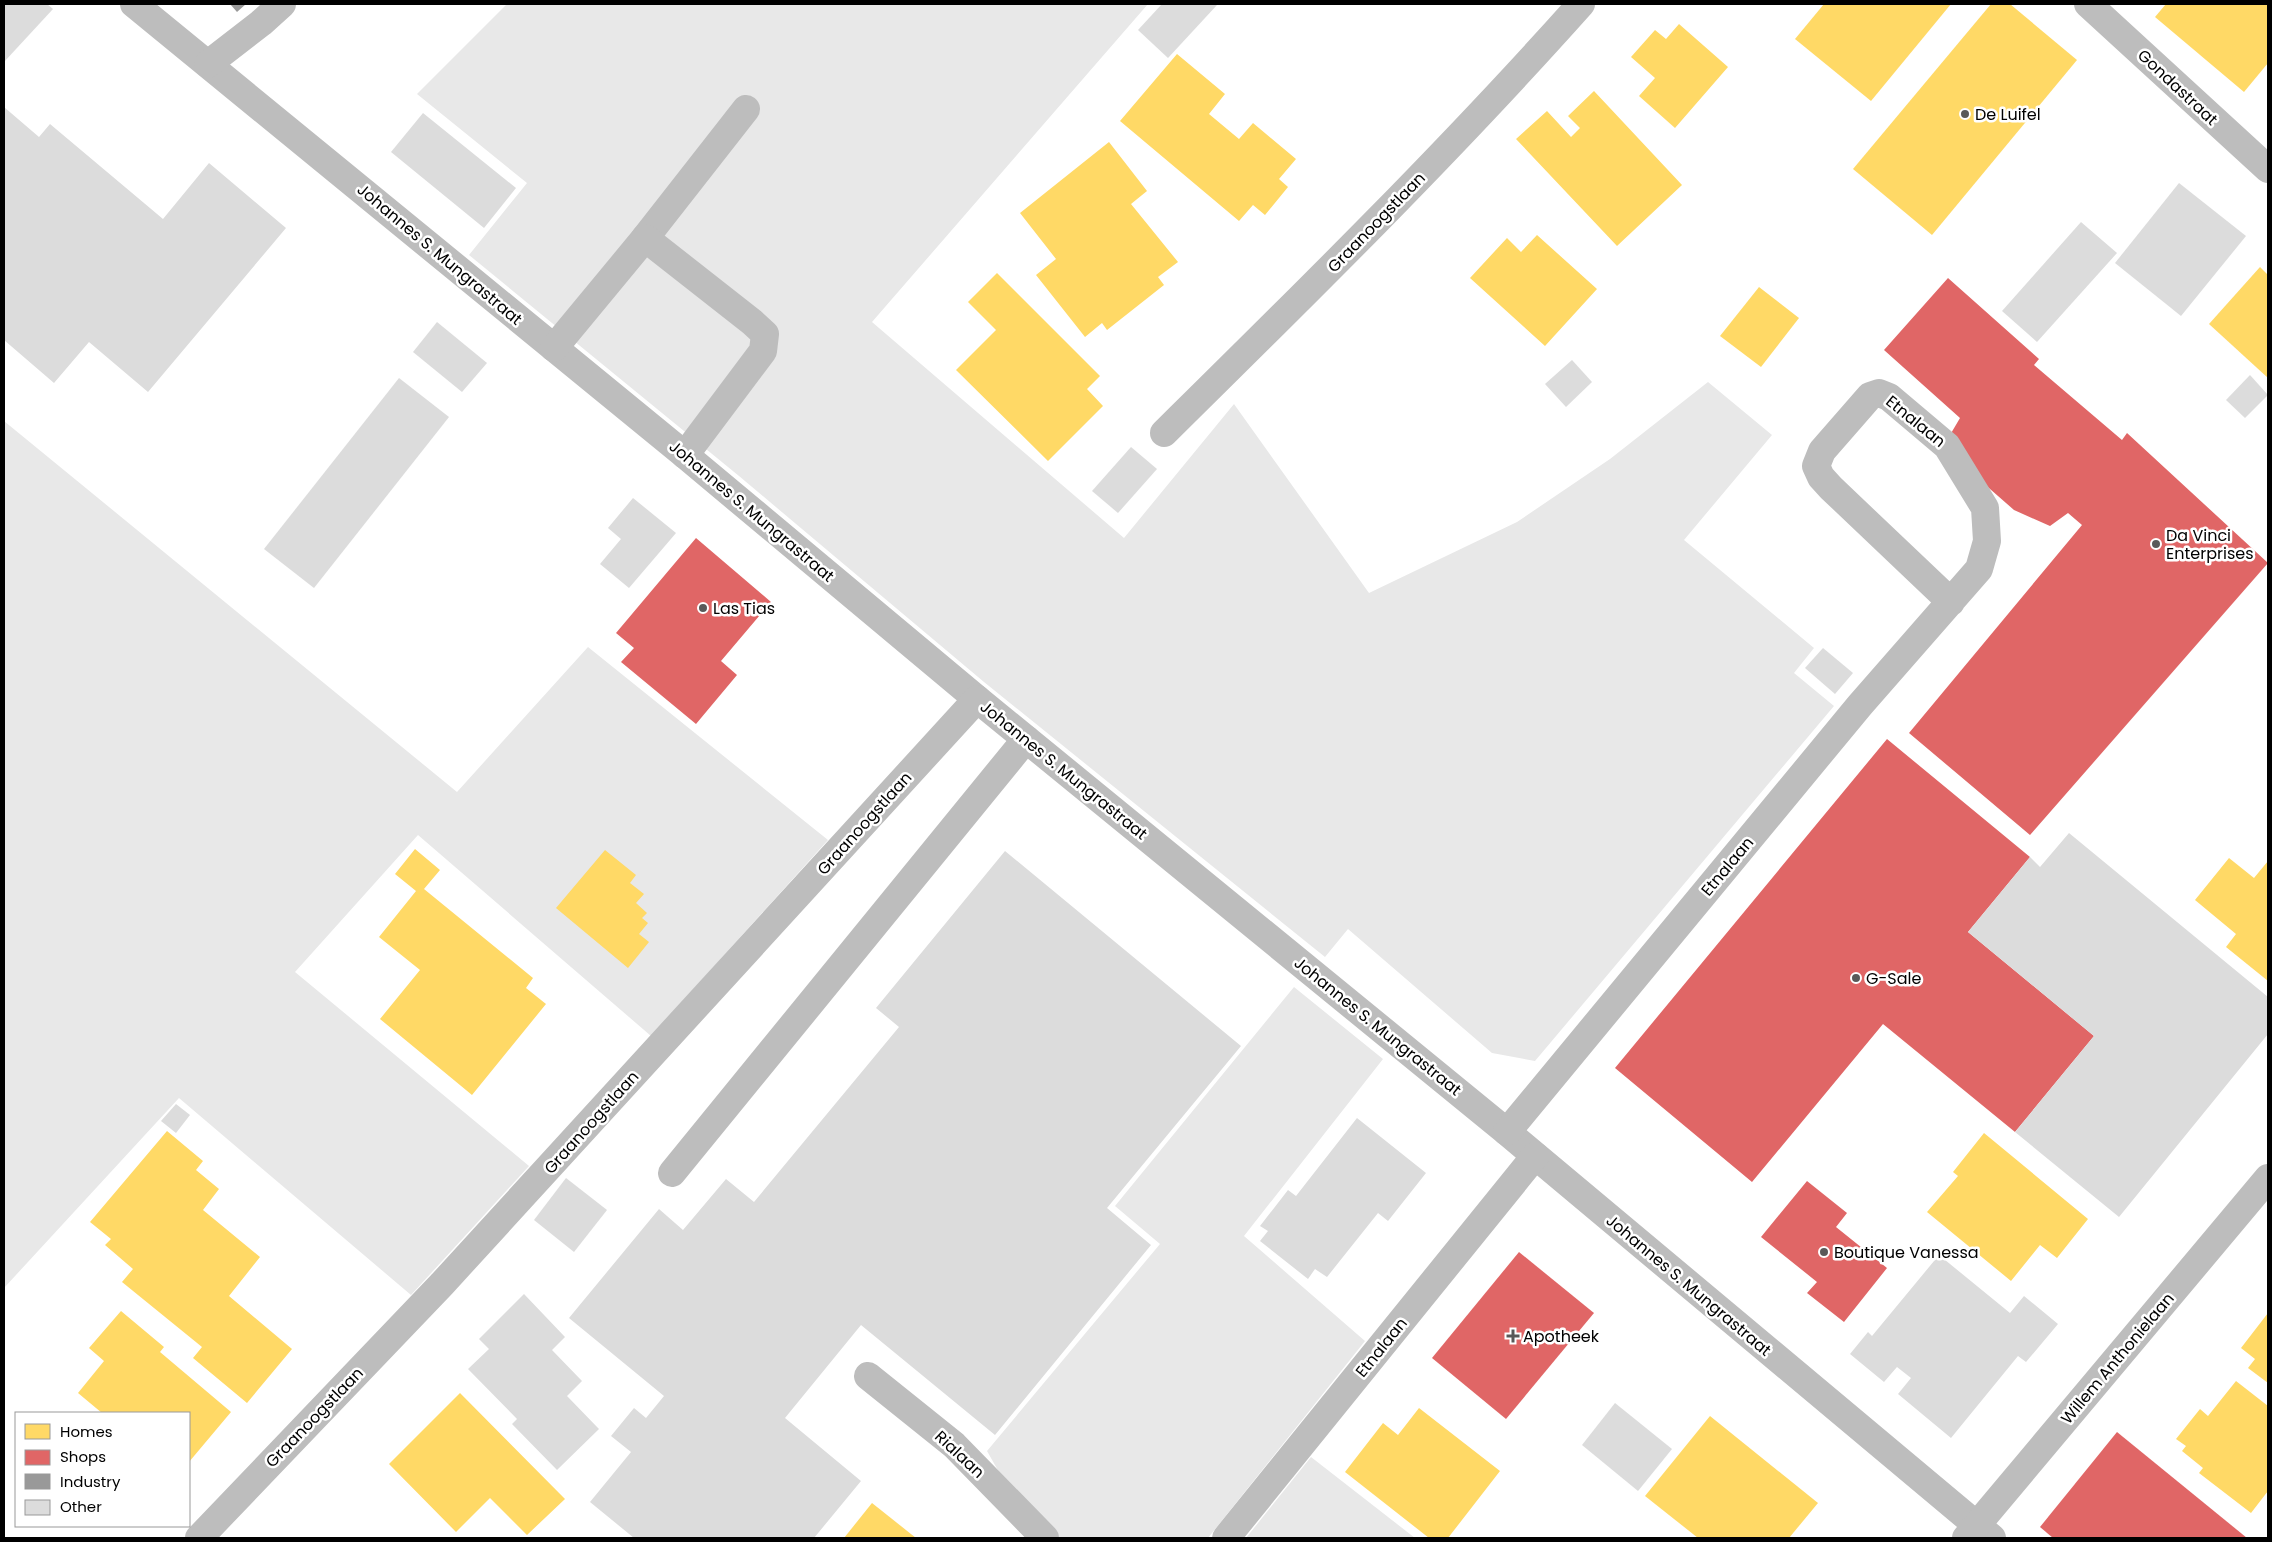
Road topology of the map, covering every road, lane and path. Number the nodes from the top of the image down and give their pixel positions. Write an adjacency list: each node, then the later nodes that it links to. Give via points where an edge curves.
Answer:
1 (134, 4): 5 (street, Johannes S. Mungrastraat)
2 (282, 4): 5 (street)
3 (1581, 4): 10 (street, Graanoogstlaan, via 1389,209)
4 (2088, 4): 7 (street, Gondastraat)
5 (208, 64): 9 (street, Johannes S. Mungrastraat)
6 (746, 110): 8 (street)
7 (2265, 160)
8 (644, 238): 9 (street); 11 (street, via 765,334 764,351)
9 (554, 348): 11 (street, Johannes S. Mungrastraat)
10 (1164, 433)
11 (685, 455): 13 (street, Johannes S. Mungrastraat)
12 (1950, 602): 12 (street, Etnalaan, via 1831,488 1816,466 1822,451 1870,396 1879,392 1947,446 1985,508 1987,541 1979,568); 15 (street, Etnalaan, via 1860,705)
13 (977, 700): 14 (street, Johannes S. Mungrastraat); 21 (street, Graanoogstlaan, via 442,1284)
14 (1026, 739): 15 (street, Johannes S. Mungrastraat); 17 (street)
15 (1507, 1132): 16 (street, Johannes S. Mungrastraat)
16 (1535, 1156): 20 (street, Johannes S. Mungrastraat); 23 (street, Etnalaan)
17 (672, 1173)
18 (2268, 1178): 20 (street, Willem Anthonielaan)
19 (868, 1376): 22 (street, Rialaan, via 954,1445)
20 (1978, 1534)
21 (199, 1538)
22 (1045, 1538)
23 (1226, 1538)

